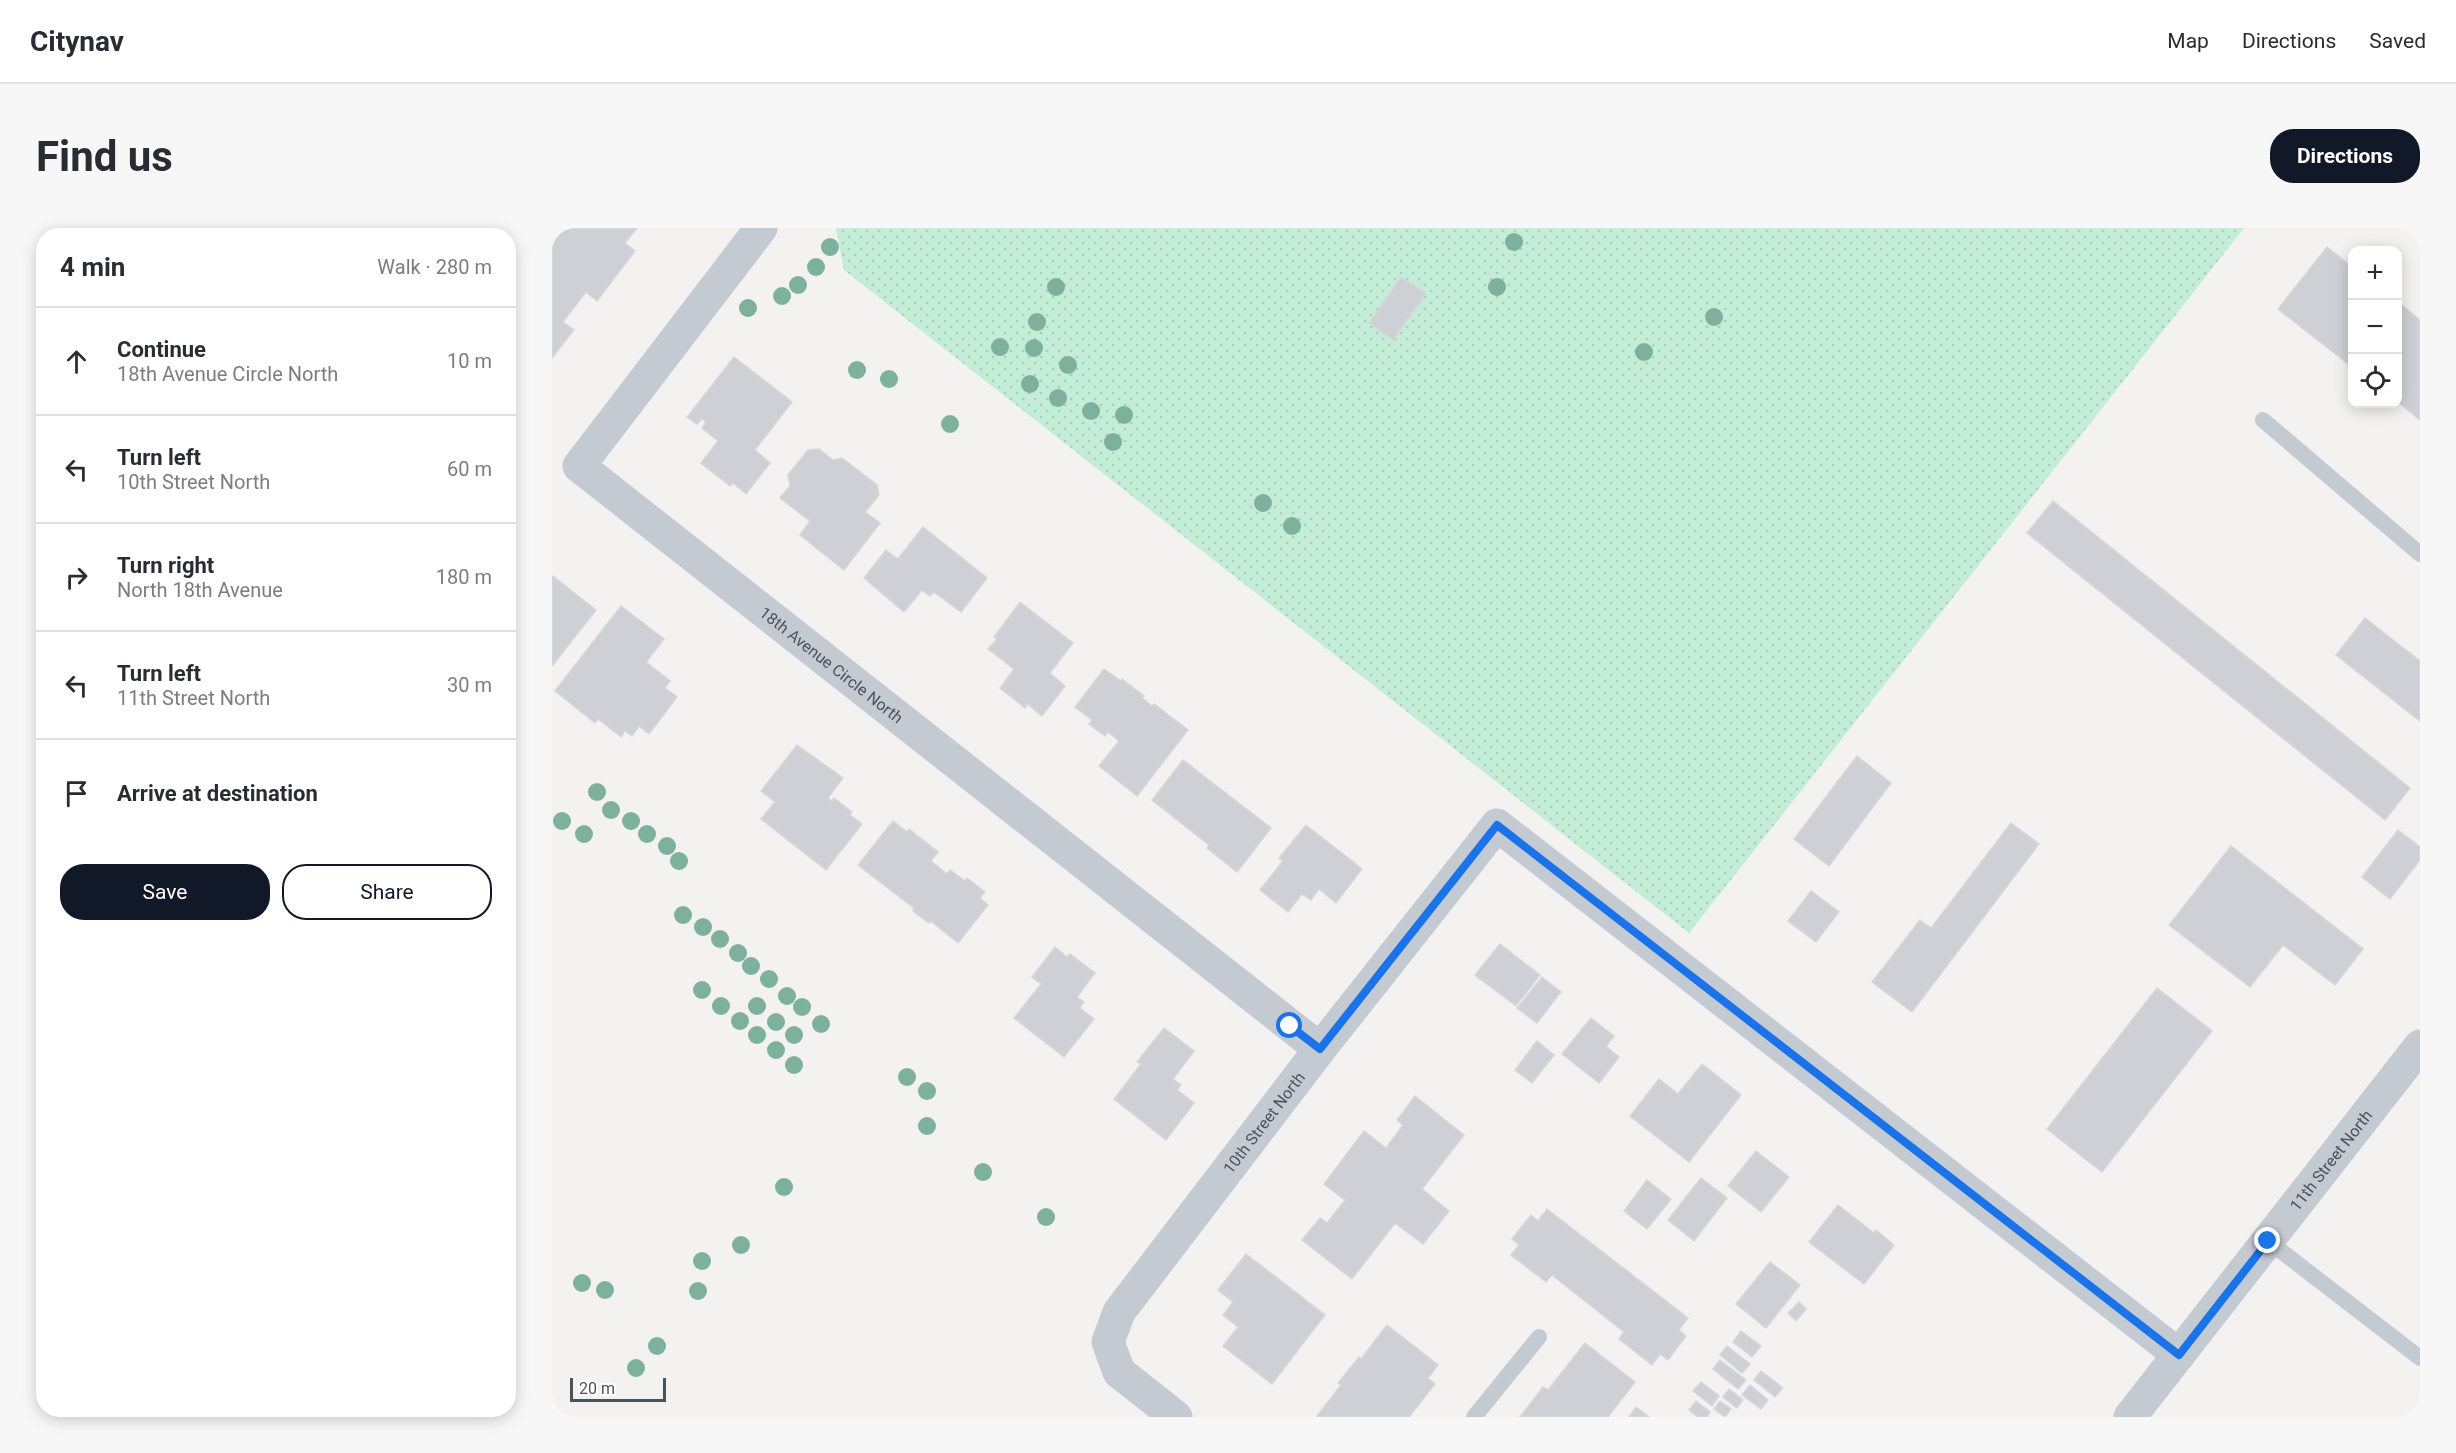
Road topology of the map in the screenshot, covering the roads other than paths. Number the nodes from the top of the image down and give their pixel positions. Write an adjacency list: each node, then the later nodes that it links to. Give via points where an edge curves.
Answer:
1 (760, 228): 5 (street, 18th Avenue Circle North, via 579,466)
2 (2263, 420): 3 (lane)
3 (2420, 554)
4 (2420, 1046): 6 (street, 11th Street North)
5 (1320, 1049): 8 (street, 10th Street North, via 1497,825); 10 (street, 10th Street North, via 1119,1312 1108,1342 1119,1372)
6 (2268, 1241): 8 (street, 11th Street North); 9 (lane)
7 (1539, 1337): 11 (lane)
8 (2179, 1355): 12 (street, 11th Street North)
9 (2420, 1358)
10 (1176, 1417)
11 (1474, 1417)
12 (2130, 1417)

